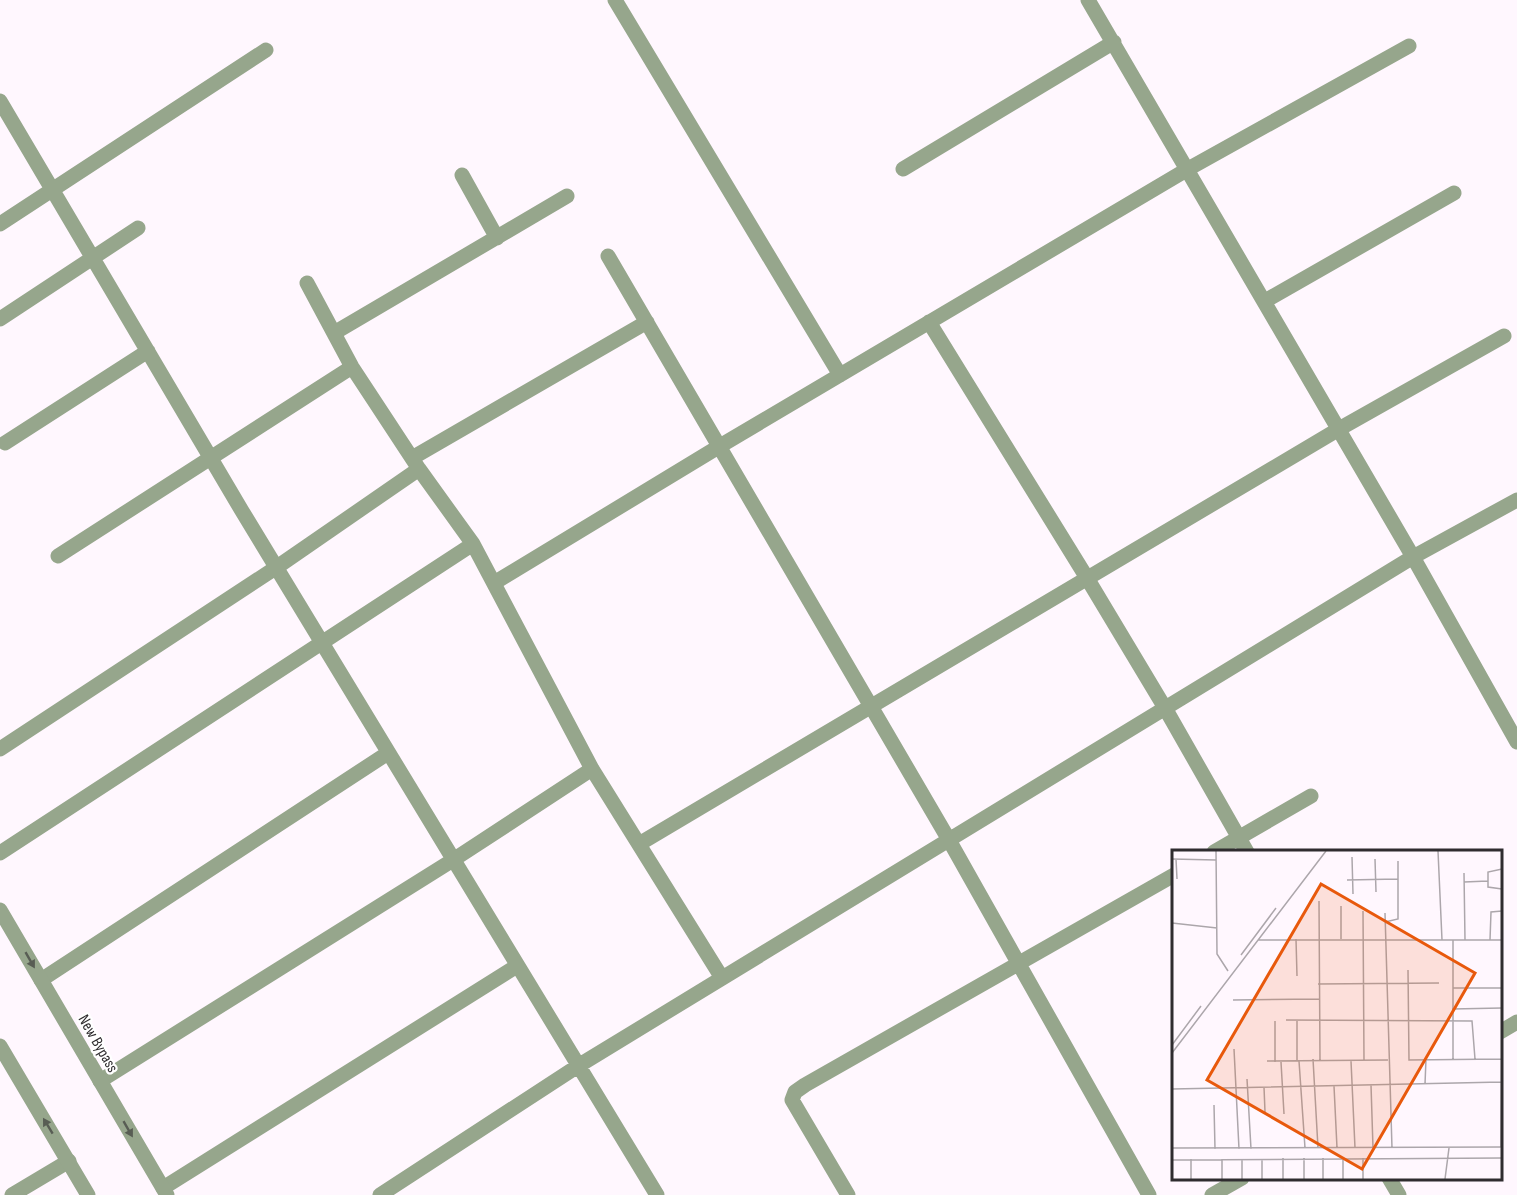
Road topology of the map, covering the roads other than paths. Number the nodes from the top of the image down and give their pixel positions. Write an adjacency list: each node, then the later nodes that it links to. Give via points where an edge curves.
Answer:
1 (615, 0): 27 (street)
2 (1088, 0): 3 (street)
3 (1114, 42): 7 (street); 8 (street)
4 (1409, 46): 8 (street)
5 (266, 50): 10 (street)
6 (0, 101): 10 (street)
7 (903, 169)
8 (1188, 169): 19 (street); 22 (street)
9 (462, 175): 15 (street)
10 (53, 189): 13 (street); 17 (street)
11 (1454, 193): 19 (street)
12 (567, 196): 15 (street)
13 (0, 224)
14 (138, 228): 17 (street)
15 (497, 238): 23 (street)
16 (608, 256): 21 (street)
17 (93, 258): 20 (street); 25 (street)
18 (307, 283): 23 (street)
19 (1265, 301): 28 (street)
20 (0, 319)
21 (647, 322): 30 (street); 32 (street)
22 (929, 322): 27 (street); 38 (street)
23 (334, 333): 26 (street)
24 (1504, 336): 28 (street)
25 (148, 351): 29 (street); 31 (street)
26 (352, 367): 31 (street); 32 (street)
27 (840, 375): 30 (street)
28 (1339, 429): 36 (street); 38 (street)
29 (5, 443)
30 (720, 446): 39 (street); 41 (street)
31 (211, 457): 35 (street); 37 (street)
32 (416, 463): 34 (street); 37 (street)
33 (1516, 503): 36 (street)
34 (473, 543): 39 (street); 40 (street)
35 (58, 556)
36 (1413, 557): 42 (street); 43 (street)
37 (277, 567): 40 (street); 44 (street)
38 (1087, 578): 41 (street); 42 (street)
39 (494, 583): 46 (street)
40 (322, 644): 45 (street); 53 (street)
41 (870, 707): 49 (street); 50 (street)
42 (1165, 708): 48 (street); 49 (street)
43 (1517, 742)
44 (0, 749)
45 (388, 753): 54 (street); 60 (street)
46 (592, 769): 50 (street); 54 (street)
47 (1311, 796): 48 (street)
48 (1239, 837): 51 (street); 52 (street)
49 (949, 840): 57 (street); 59 (street)
50 (639, 844): 59 (street)
51 (1217, 850)
52 (1246, 850)
53 (0, 853)
54 (453, 860): 58 (street); 65 (street)
55 (1172, 876): 57 (street)
56 (0, 910): 60 (street, New Bypass, one-way to 60)
57 (1019, 964): 74 (street, via 795,1092 792,1100); 75 (street)
58 (517, 966): 64 (street); 69 (street)
59 (722, 978): 64 (street)
60 (41, 980): 65 (street, New Bypass)
61 (1517, 1022): 62 (street)
62 (1502, 1031)
63 (0, 1047): 66 (street, one-way to 63)
64 (578, 1066): 72 (street); 73 (street)
65 (100, 1081): 69 (street, New Bypass, one-way to 69)
66 (69, 1161): 70 (street); 71 (street)
67 (1390, 1180): 77 (street)
68 (1239, 1186): 76 (street)
69 (165, 1192)
70 (12, 1195)
71 (88, 1195)
72 (380, 1195)
73 (657, 1195)
74 (848, 1195)
75 (1149, 1195)
76 (1212, 1195)
77 (1399, 1195)

